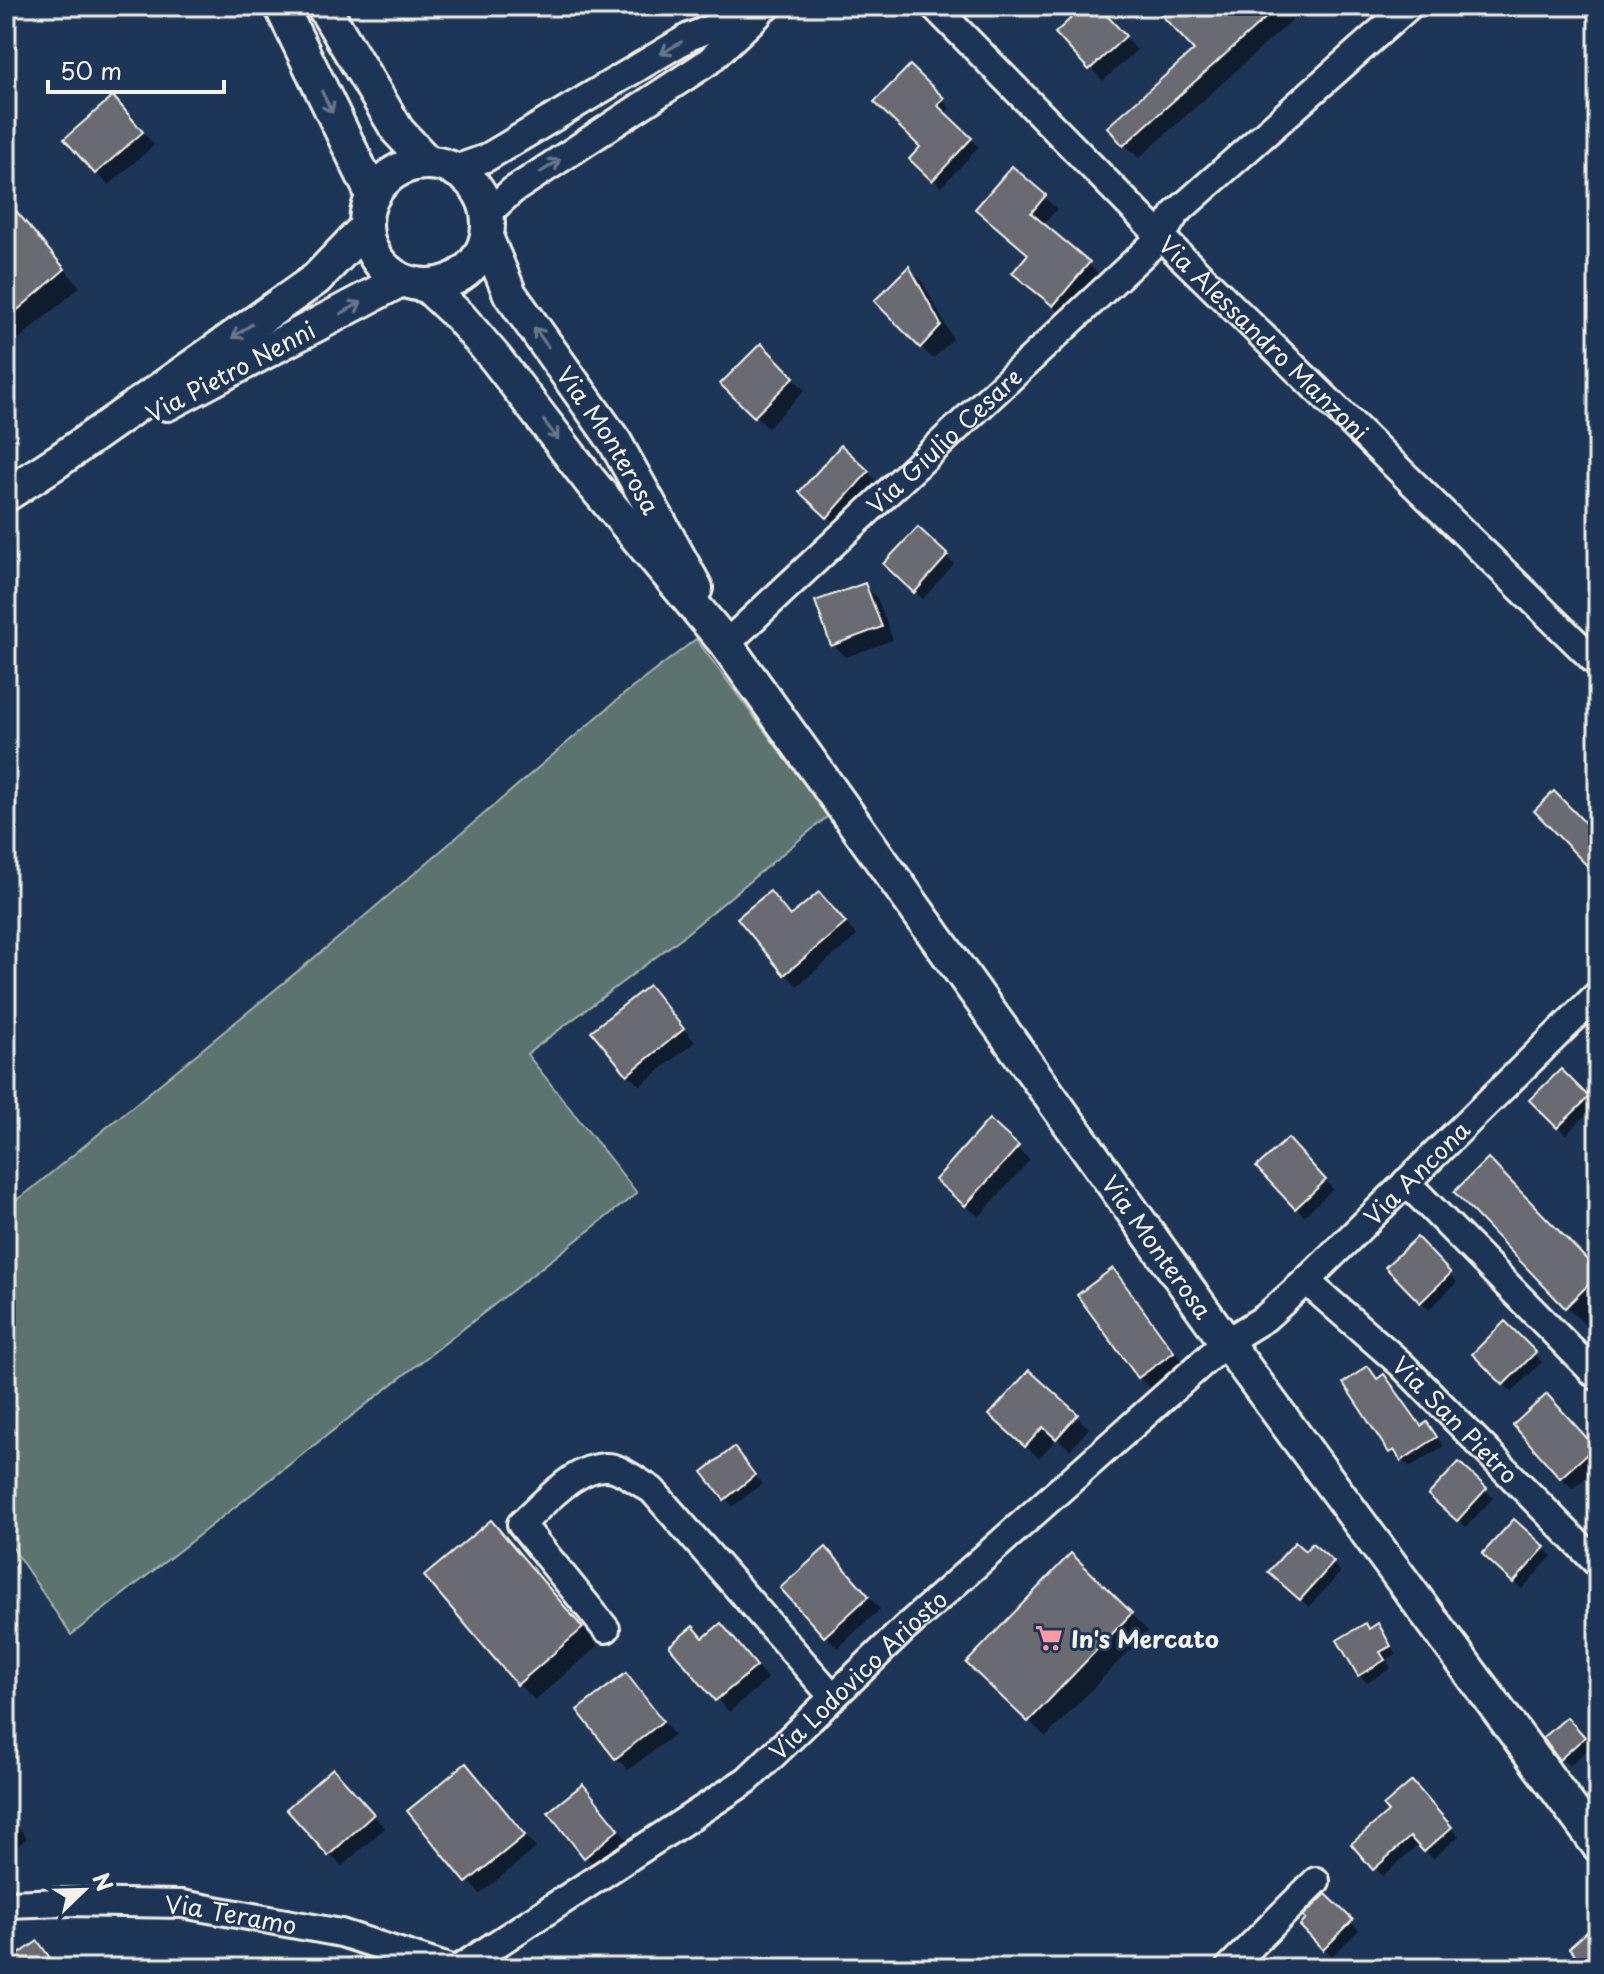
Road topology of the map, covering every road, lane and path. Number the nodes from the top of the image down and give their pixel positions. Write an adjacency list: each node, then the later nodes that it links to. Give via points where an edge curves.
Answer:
1 (281, 6): 7 (main road, one-way to 7)
2 (323, 6): 6 (main road, via 398,131)
3 (768, 6): 6 (street, one-way to 6, via 689,37 486,158); 8 (street, one-way to 3, via 512,191 708,62)
4 (934, 6): 10 (street, Via Alessandro Manzoni)
5 (1409, 6): 10 (street, Via Giulio Cesare, via 1176,213)
6 (442, 166): 7 (main road, via 407,166 386,179); 8 (main road, via 476,187)
7 (373, 196): 9 (main road)
8 (487, 226): 11 (main road, via 477,261 456,279); 14 (main road, Via Monterosa, one-way to 8, via 615,442 510,294)
9 (366, 227): 11 (main road, via 370,248 384,268); 12 (main road, Via Pietro Nenni, one-way to 12, via 316,279)
10 (1161, 237): 14 (street, Via Giulio Cesare); 15 (street, Via Alessandro Manzoni)
11 (414, 283): 12 (main road, Via Pietro Nenni, one-way to 11); 14 (main road, Via Monterosa, one-way to 14, via 460,317 487,348)
12 (58, 461): 13 (main road, Via Pietro Nenni)
13 (6, 495)
14 (726, 644): 19 (main road, Via Monterosa)
15 (1597, 661)
16 (1598, 994): 17 (street, Via Ancona)
17 (1406, 1182): 18 (street, Via Ancona); 20 (street)
18 (1306, 1281): 19 (street, Via Ancona, via 1265,1318); 21 (street, Via San Pietro, via 1401,1364)
19 (1226, 1342): 23 (street, Via Lodovico Ariosto); 24 (main road, Via Monterosa)
20 (1598, 1377)
21 (1598, 1564)
22 (606, 1629): 23 (street, via 521,1524 591,1468 614,1468 652,1490)
23 (833, 1697): 28 (street, Via Lodovico Ariosto, via 747,1780)
24 (1598, 1845)
25 (1316, 1881): 29 (street)
26 (6, 1904): 27 (street, Via Teramo, via 182,1904 341,1933)
27 (449, 1968)
28 (460, 1968)
29 (1229, 1968)

